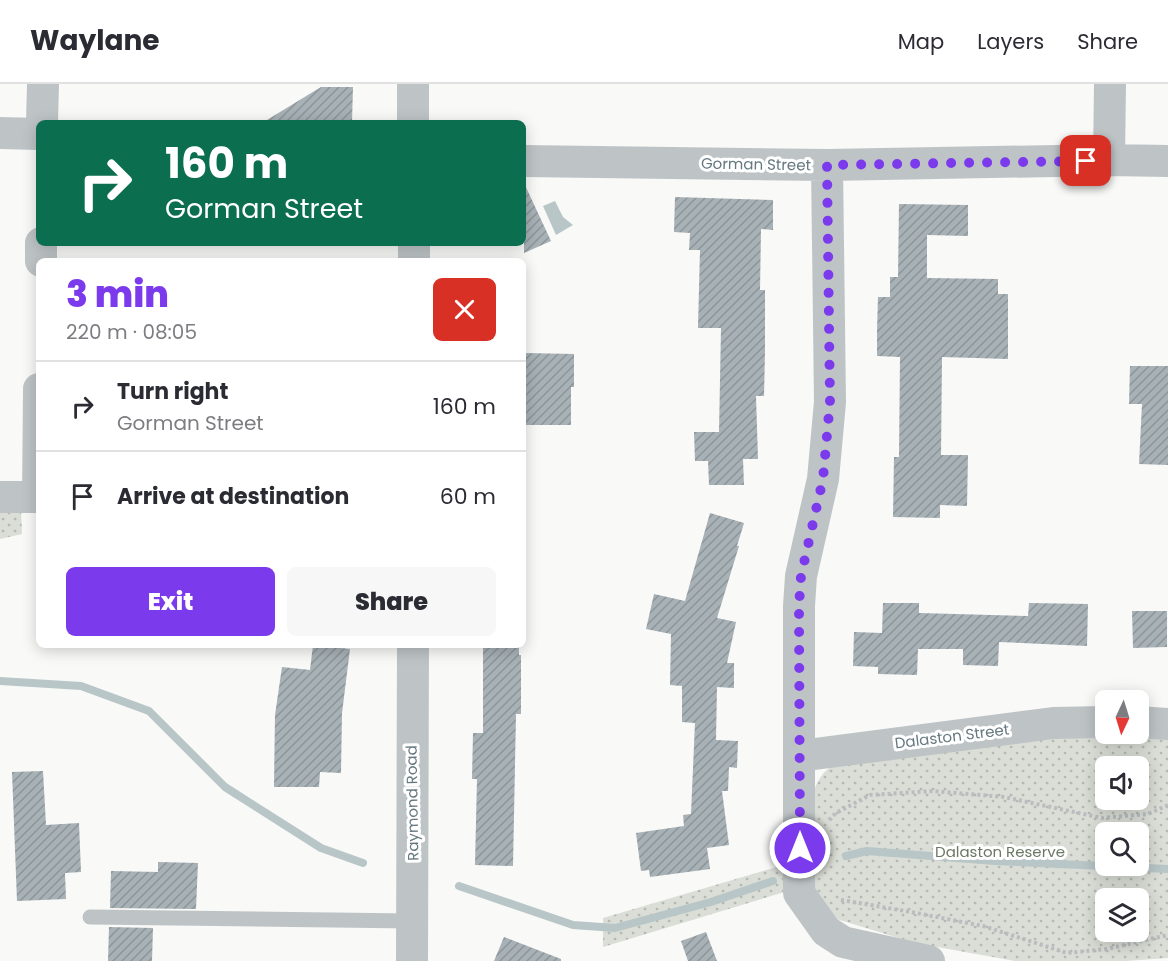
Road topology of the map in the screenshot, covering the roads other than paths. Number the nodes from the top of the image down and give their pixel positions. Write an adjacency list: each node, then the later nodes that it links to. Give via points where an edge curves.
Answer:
1 (43, 84): 4 (street)
2 (413, 84): 5 (street)
3 (1110, 84): 8 (street)
4 (42, 120)
5 (413, 120)
6 (0, 133): 7 (street)
7 (36, 134)
8 (1109, 160): 10 (street, Gorman Street); 11 (street, Gorman Street)
9 (526, 161): 11 (street, Gorman Street)
10 (1168, 161)
11 (827, 165): 18 (street, via 830,402 823,479 801,576)
12 (0, 497): 13 (street)
13 (36, 497)
14 (413, 648): 20 (street, Raymond Road)
15 (1095, 722): 18 (street, Dalaston Street, via 1053,723)
16 (1149, 723): 17 (street)
17 (1168, 724)
18 (800, 756): 21 (street, via 800,892)
19 (90, 917): 20 (lane)
20 (412, 921): 22 (street, Raymond Road)
21 (835, 945): 23 (street)
22 (412, 961)
23 (929, 961)

